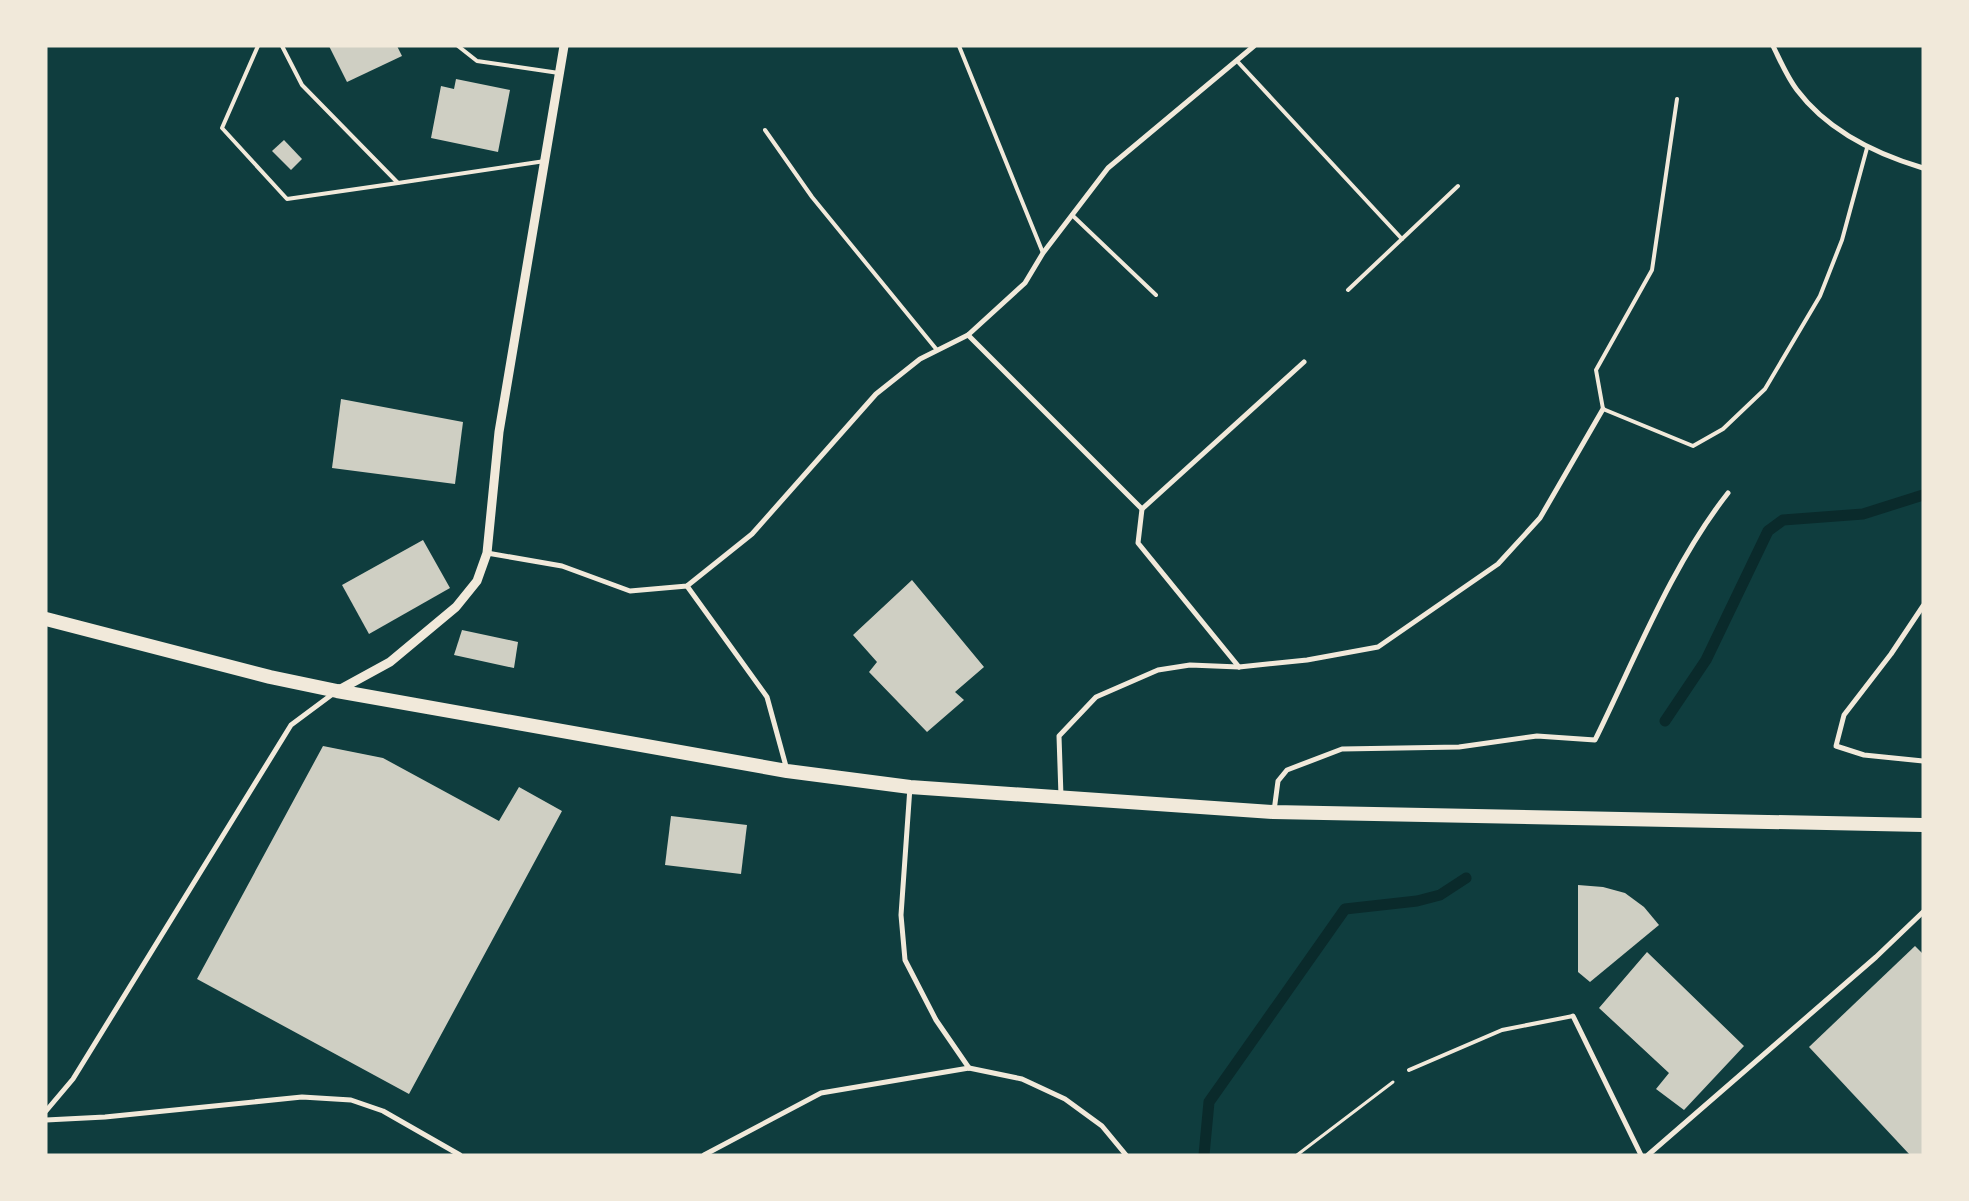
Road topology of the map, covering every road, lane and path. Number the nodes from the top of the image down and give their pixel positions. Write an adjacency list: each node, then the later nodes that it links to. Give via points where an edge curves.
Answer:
1 (258, 46): 15 (lane, via 222,128 287,199)
2 (282, 46): 15 (lane, via 302,85)
3 (458, 46): 9 (lane, via 476,61)
4 (564, 46): 9 (street)
5 (959, 46): 19 (lane)
6 (1254, 46): 8 (street)
7 (1773, 46): 12 (street, via 1797,90 1832,125)
8 (1236, 61): 17 (street, via 1108,168); 18 (lane)
9 (559, 73): 13 (street)
10 (1677, 99): 25 (lane, via 1652,270 1596,370)
11 (765, 130): 23 (lane, via 812,198)
12 (1867, 148): 14 (street); 25 (lane, via 1842,240 1820,296 1765,389 1723,429 1693,446)
13 (544, 161): 15 (lane); 28 (street, via 499,432)
14 (1923, 168)
15 (398, 183)
16 (1458, 186): 18 (lane)
17 (1072, 215): 19 (street); 21 (lane)
18 (1402, 239): 20 (lane)
19 (1043, 253): 22 (street, via 1025,283)
20 (1348, 290)
21 (1156, 295)
22 (968, 335): 23 (street); 27 (street)
23 (937, 350): 29 (street, via 920,359 876,394 752,534)
24 (1304, 362): 27 (street)
25 (1603, 409): 32 (street, via 1540,518 1498,564 1424,617 1378,647 1307,660)
26 (1728, 493): 38 (street, via 1704,524 1690,550 1595,740 1537,736 1459,747 1342,749 1287,770 1278,781)
27 (1142, 509): 32 (street, via 1138,543)
28 (488, 553): 29 (street, via 562,566 630,590); 33 (street, via 477,581 456,607 390,662)
29 (687, 586): 35 (street, via 767,697)
30 (1923, 606): 34 (street, via 1891,654 1844,714 1836,746 1864,754)
31 (46, 619): 33 (highway, via 270,677)
32 (1239, 667): 37 (street, via 1190,665 1158,670 1096,698 1059,736)
33 (337, 691): 35 (highway); 44 (street, via 291,726 73,1080)
34 (1923, 761)
35 (787, 771): 36 (highway)
36 (910, 788): 37 (highway); 42 (street, via 900,915 905,960 936,1020)
37 (1061, 799): 38 (highway)
38 (1273, 812): 39 (highway)
39 (1923, 825)
40 (1923, 912): 51 (street, via 1876,957)
41 (1573, 1016): 43 (lane, via 1502,1030); 50 (street)
42 (969, 1068): 47 (street, via 821,1093); 48 (street, via 1022,1079 1065,1099 1102,1126)
43 (1409, 1070): 49 (path)
44 (46, 1111)
45 (46, 1120): 46 (street, via 302,1097 351,1100 383,1112)
46 (460, 1155)
47 (704, 1155)
48 (1126, 1155)
49 (1296, 1155)
50 (1641, 1155)
51 (1648, 1155)

